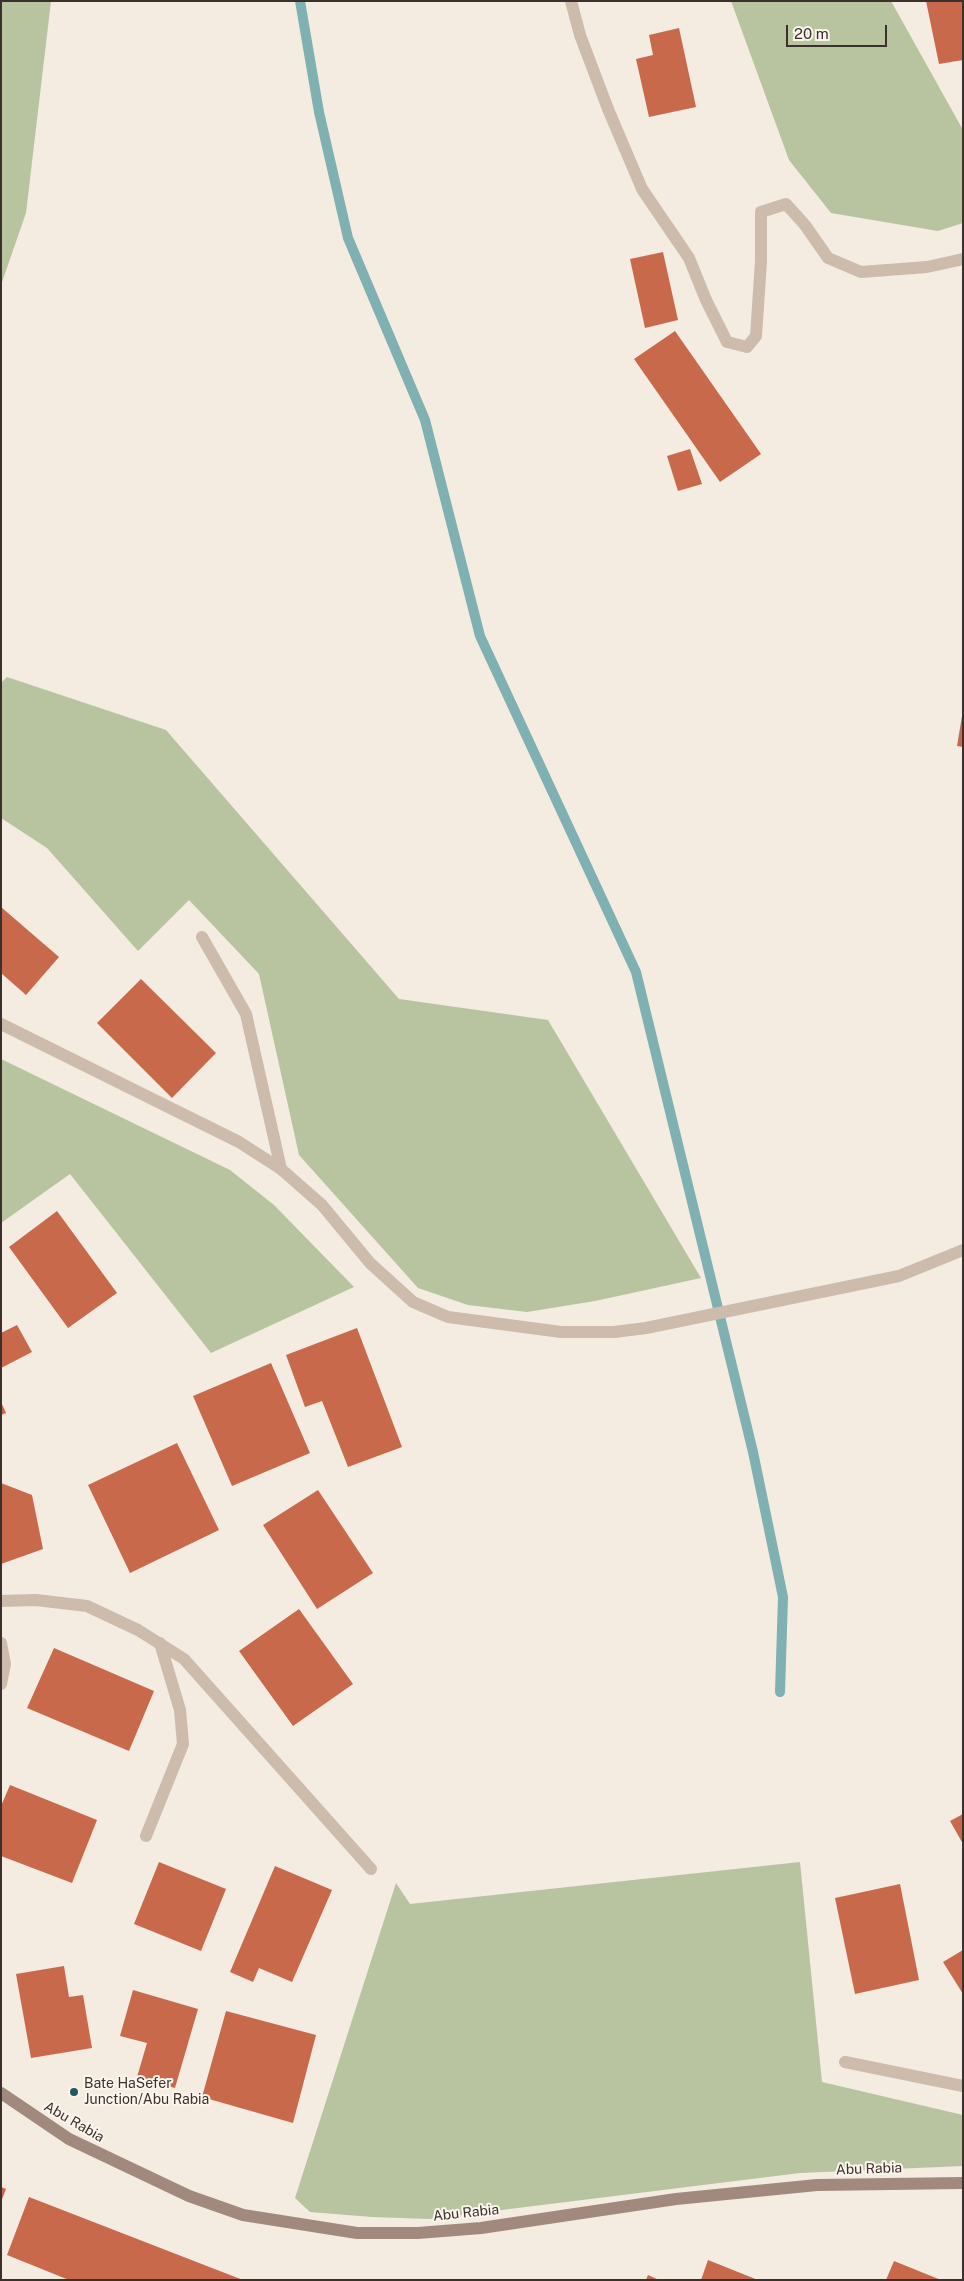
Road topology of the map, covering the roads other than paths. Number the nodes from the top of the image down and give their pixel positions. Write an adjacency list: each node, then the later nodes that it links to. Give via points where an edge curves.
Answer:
1 (571, 1): 2 (street, via 608,109 642,190 690,258 727,342 747,347 756,336 761,212 786,204 828,258 861,272 928,267)
2 (963, 259)
3 (202, 937): 5 (street, via 246,1014)
4 (1, 1024): 5 (street, via 239,1142)
5 (280, 1169): 6 (street, via 322,1205 370,1264 413,1302 448,1317 561,1332 646,1328 900,1276)
6 (963, 1250)
7 (1, 1601): 9 (street, via 36,1600 87,1606)
8 (1, 1643): 10 (street, via 5,1664)
9 (160, 1643): 11 (street, via 180,1710 183,1744); 12 (street, via 184,1659)
10 (1, 1684)
11 (146, 1836)
12 (371, 1870)
13 (846, 2062): 14 (street)
14 (963, 2086)
15 (1, 2093): 16 (street, Abu Rabia, via 68,2139 190,2196 243,2215 357,2233 481,2228 676,2199 817,2185)
16 (963, 2183)

